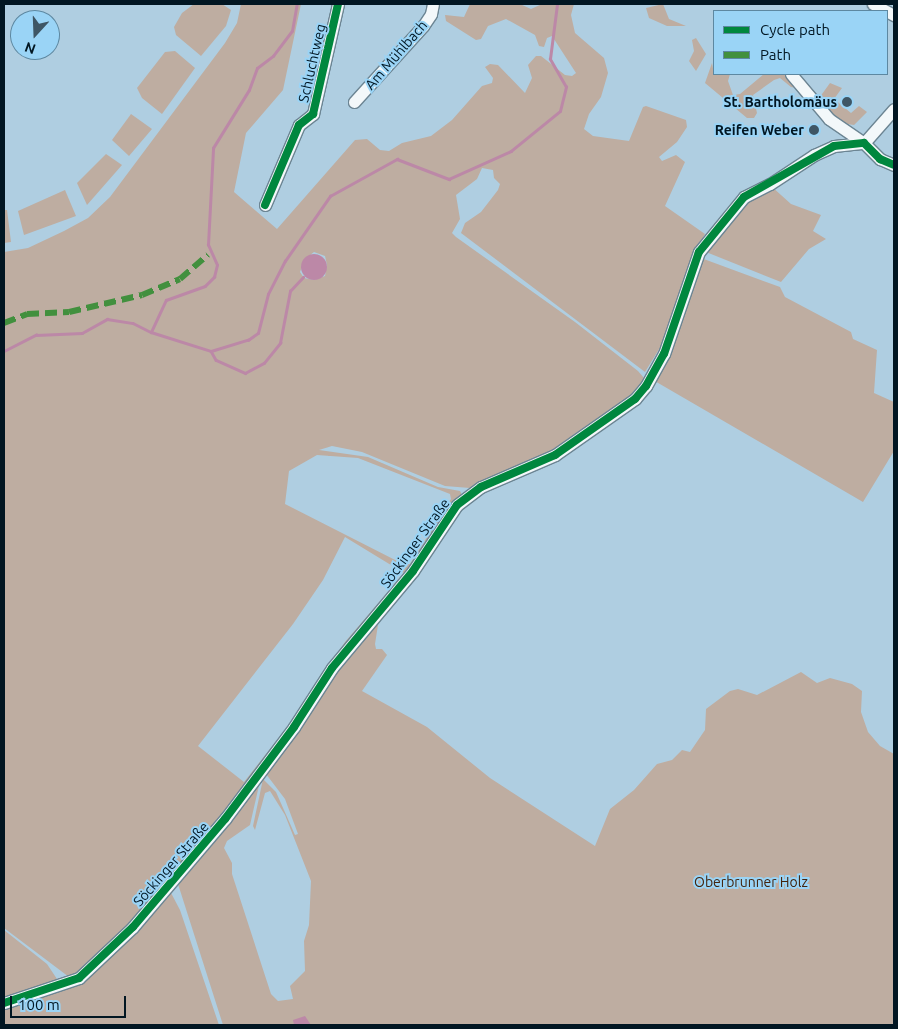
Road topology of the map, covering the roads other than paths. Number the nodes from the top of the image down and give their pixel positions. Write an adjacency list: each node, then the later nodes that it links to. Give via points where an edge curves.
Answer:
1 (338, 4): 10 (street, Schluchtweg, via 313,114 299,125)
2 (432, 4): 6 (street, Am Mühlbach, via 431,14 423,26)
3 (873, 4): 4 (street)
4 (884, 10)
5 (792, 75): 8 (street, via 829,119)
6 (354, 102)
7 (894, 109): 8 (street)
8 (864, 143): 9 (street, via 880,159); 11 (street, Söckinger Straße, via 834,146 744,197 699,252 664,354 640,392 612,417 555,455 486,484 457,506 414,571 338,660 220,827 133,926 79,978)
9 (894, 165)
10 (265, 205)
11 (4, 1004)

